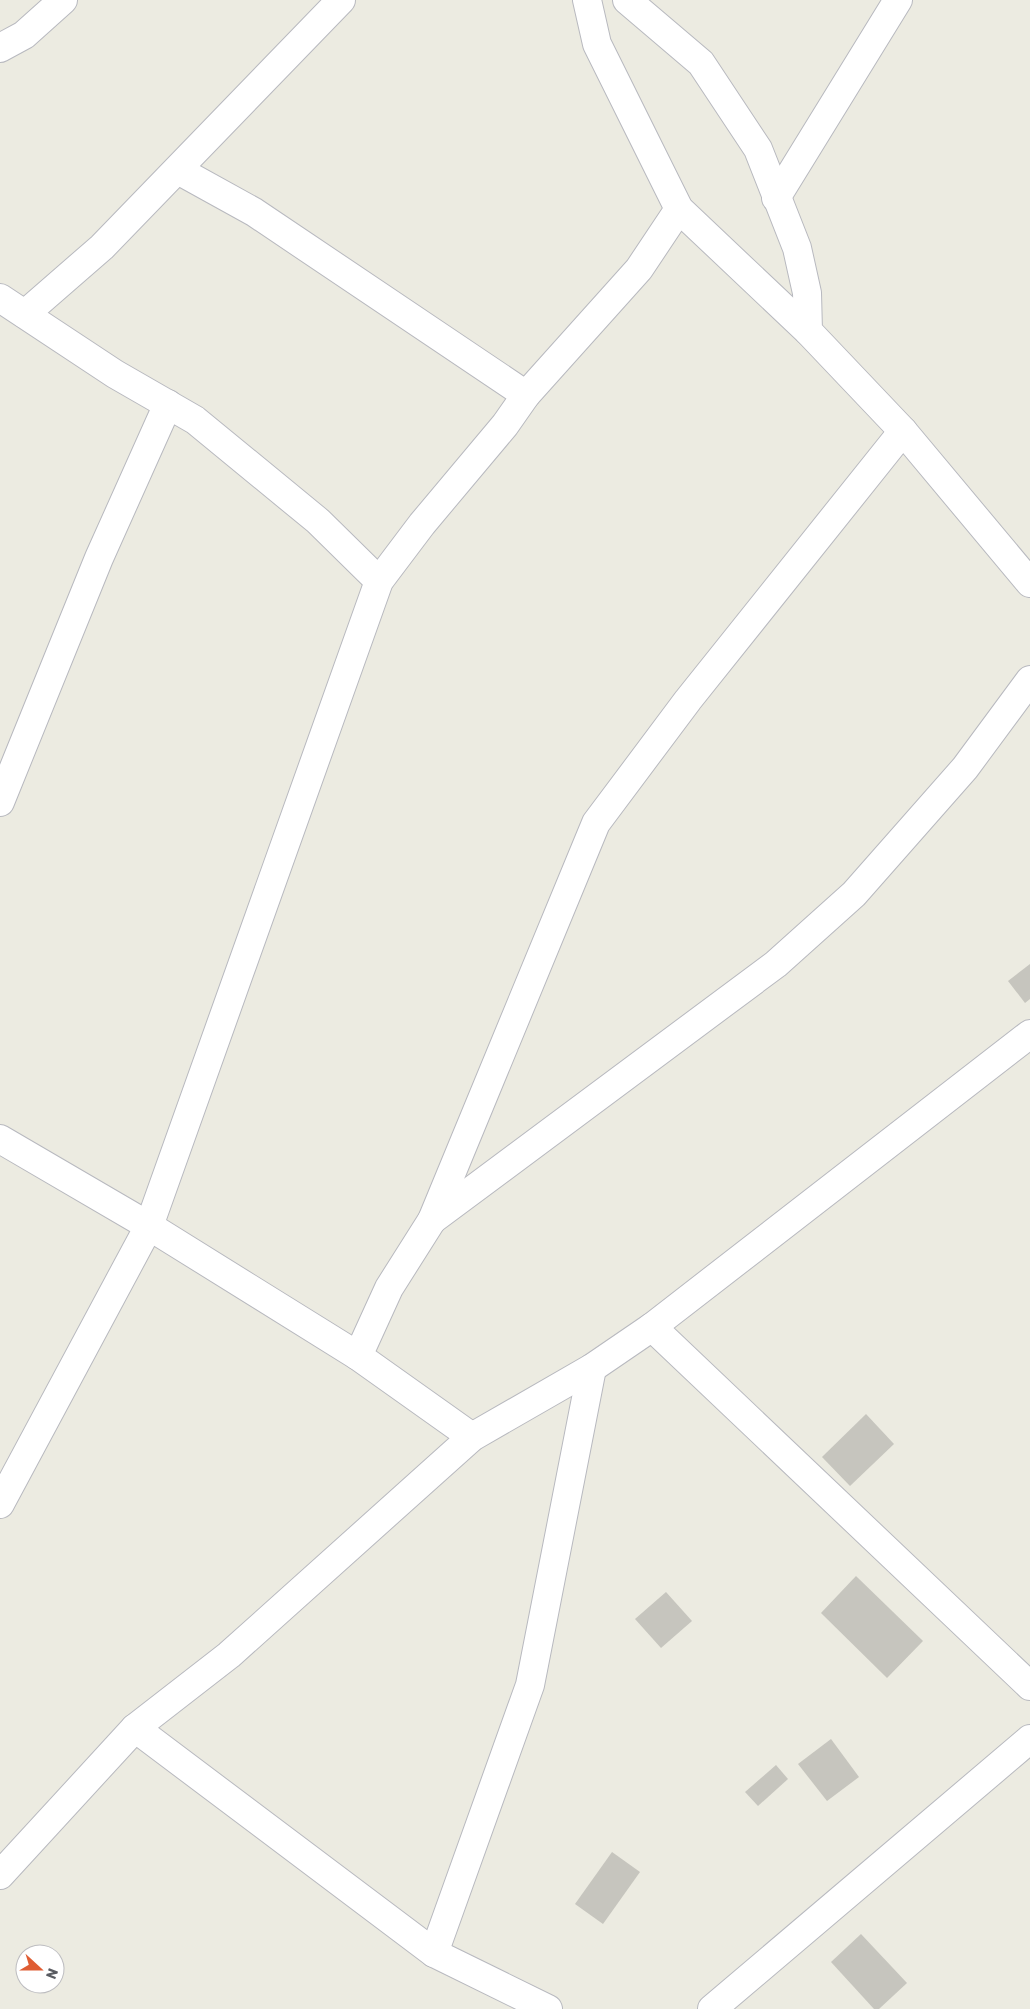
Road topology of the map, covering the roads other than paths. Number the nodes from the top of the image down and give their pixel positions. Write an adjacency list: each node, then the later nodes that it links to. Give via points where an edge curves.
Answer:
1 (63, 0): 6 (street, via 24,35)
2 (341, 0): 7 (street)
3 (587, 0): 9 (street, via 597,44)
4 (628, 0): 8 (street, via 701,63 758,149)
5 (898, 0): 8 (street)
6 (0, 48)
7 (178, 170): 11 (street, via 102,247); 13 (street, via 254,212)
8 (776, 198): 12 (street, via 797,248 807,293)
9 (679, 208): 12 (street); 13 (street, via 639,269)
10 (0, 298): 11 (street)
11 (25, 314): 14 (street, via 114,374)
12 (808, 331): 15 (street)
13 (526, 395): 16 (street)
14 (168, 404): 16 (street, via 230,447 318,521); 19 (street, via 99,558)
15 (903, 431): 17 (street); 22 (street, via 688,700 596,824)
16 (379, 581): 23 (street)
17 (1030, 584)
18 (1030, 680): 22 (street, via 965,768 854,894 776,964)
19 (0, 802)
20 (1029, 1038): 24 (street)
21 (0, 1139): 23 (street)
22 (432, 1220): 25 (street, via 389,1288)
23 (149, 1226): 25 (street); 28 (street)
24 (652, 1327): 26 (street); 29 (street)
25 (358, 1356): 27 (street)
26 (592, 1368): 27 (street); 33 (street, via 530,1685)
27 (472, 1437): 30 (street, via 229,1655)
28 (0, 1504)
29 (1030, 1686)
30 (135, 1728): 32 (street); 33 (street)
31 (1030, 1739): 35 (street)
32 (0, 1875)
33 (434, 1953): 34 (street)
34 (548, 2009)
35 (712, 2009)

